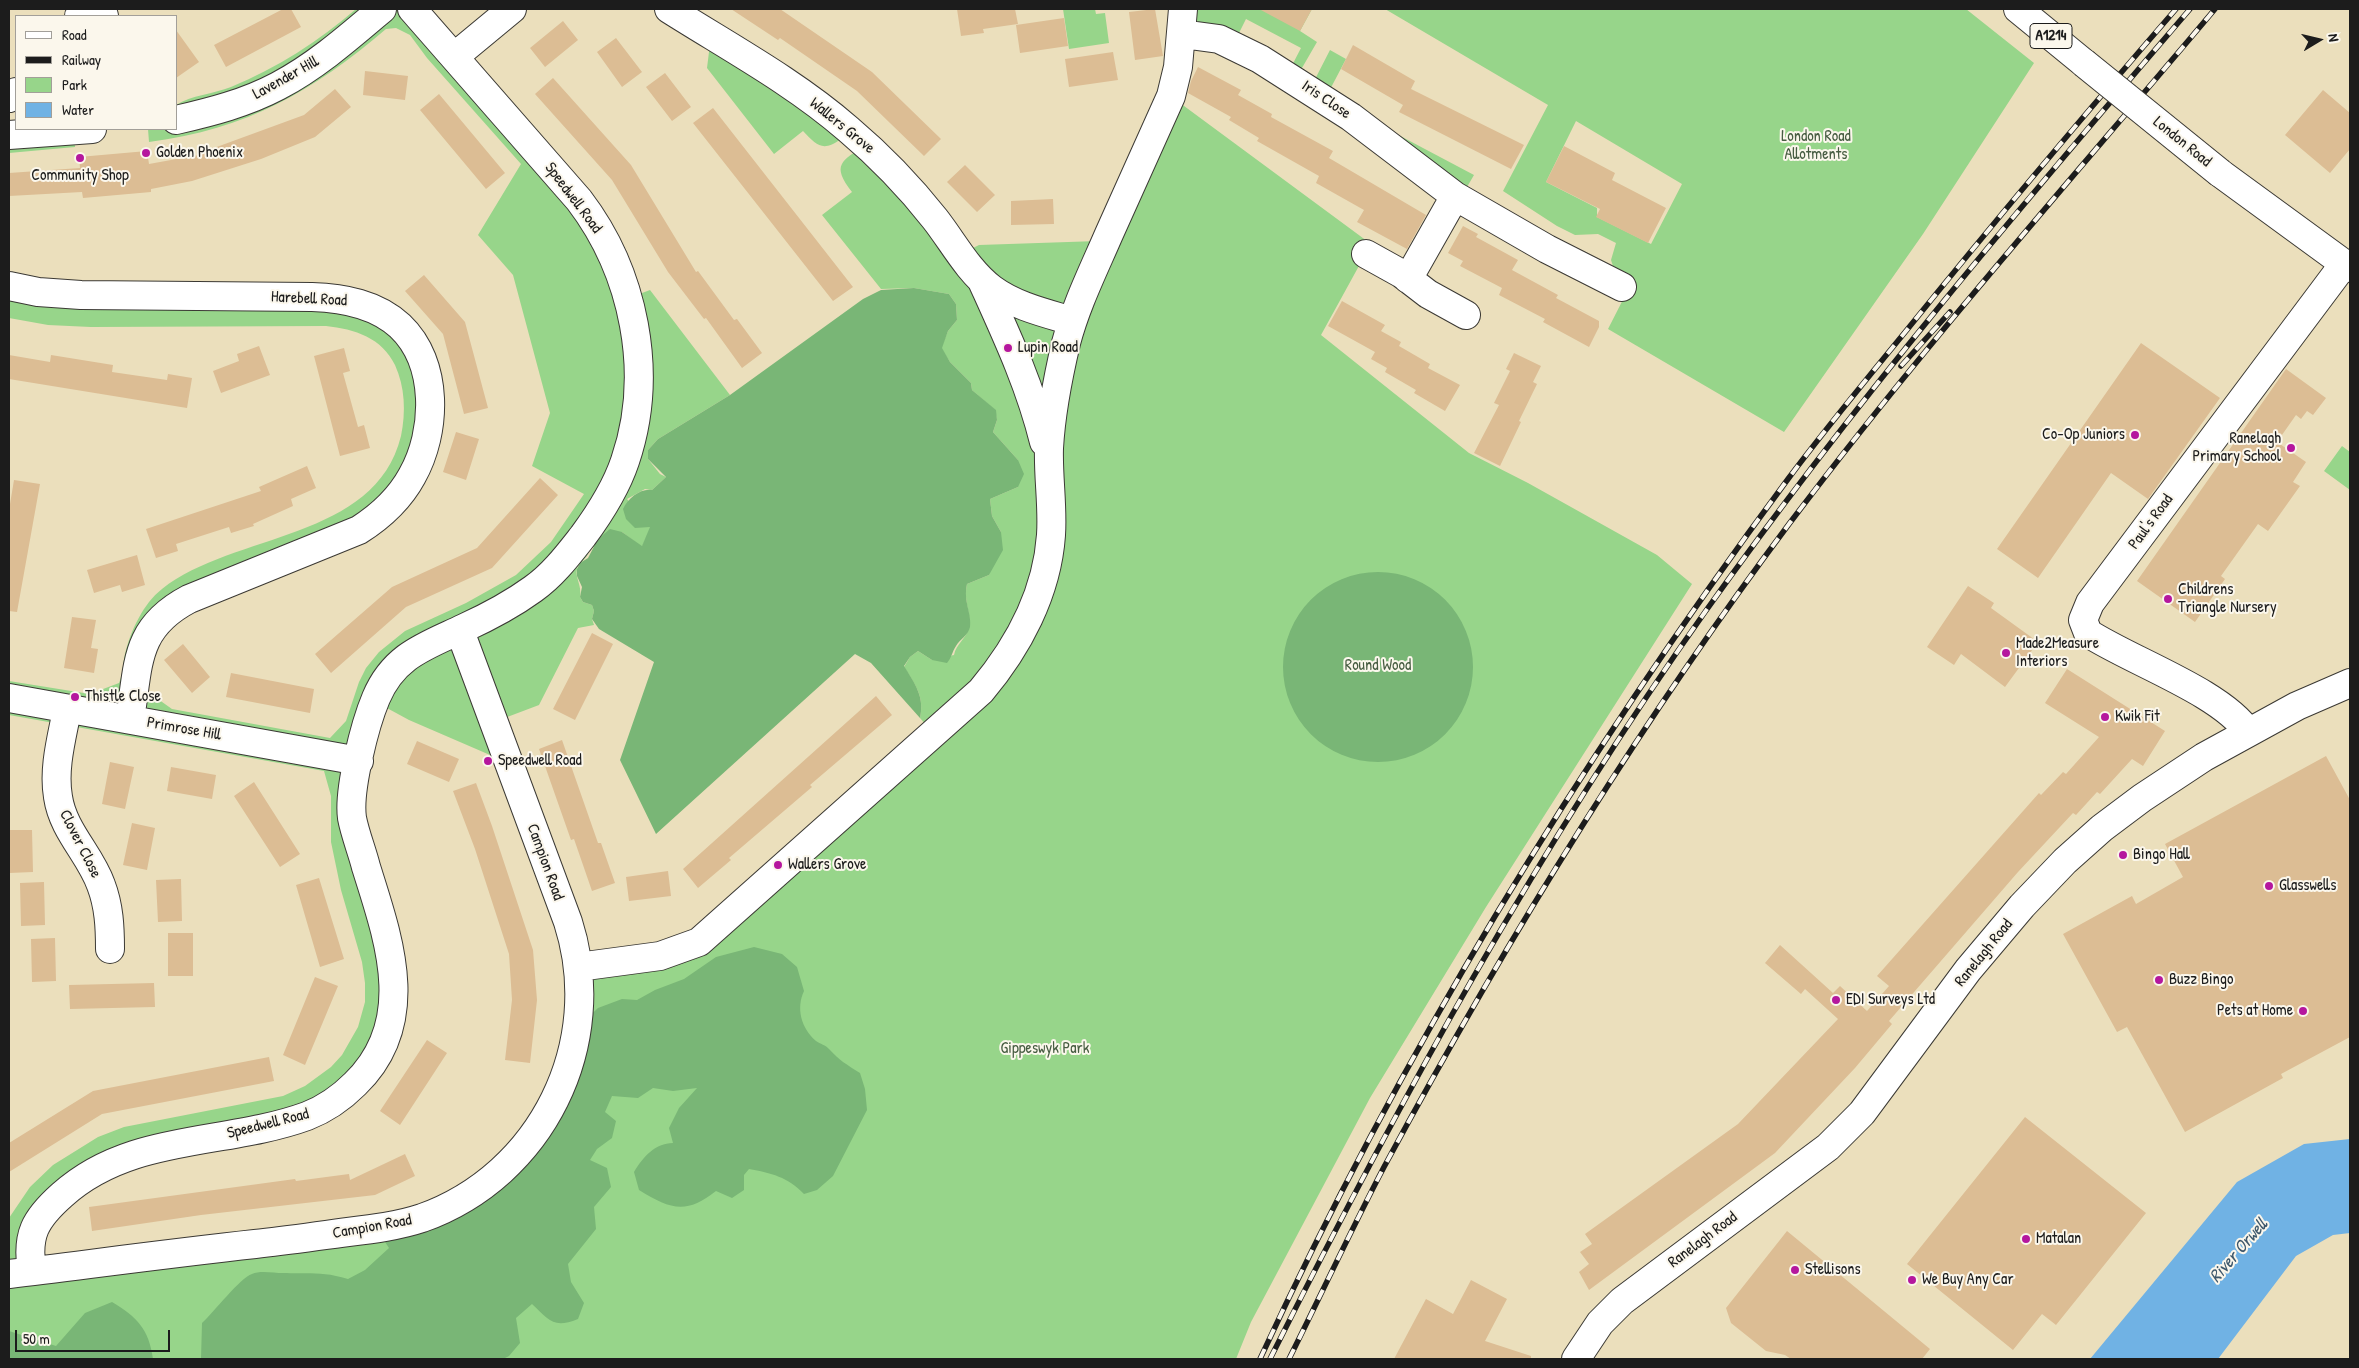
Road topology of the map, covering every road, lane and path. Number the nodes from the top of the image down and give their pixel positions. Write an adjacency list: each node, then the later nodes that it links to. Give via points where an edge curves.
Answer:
1 (382, 9): 8 (street, Lavender Hill, via 332,51 278,86 220,109)
2 (412, 9): 7 (street, Speedwell Road)
3 (512, 9): 7 (street)
4 (669, 9): 15 (street, Wallers Grove, via 819,106 850,130 905,184)
5 (2018, 9): 13 (street, London Road / A1214, bridge, via 2220,173)
6 (1182, 22): 11 (street, Iris Close, via 1260,59 1351,117); 19 (street, via 1178,67 1170,96)
7 (454, 57): 21 (street, Speedwell Road, via 592,218 616,264 628,298 638,361 636,410 626,460 617,483 594,521 568,556 536,587)
8 (178, 120)
9 (78, 130): 10 (street)
10 (9, 135)
11 (1455, 196): 14 (street); 17 (street, Iris Close, via 1547,249)
12 (1366, 254): 14 (street)
13 (2347, 266): 26 (street, Paul's Road, via 2217,431 2085,614 2084,628 2088,633 2218,704)
14 (1408, 279): 18 (street, via 1428,294)
15 (982, 280): 19 (street, Wallers Grove, via 1015,302); 20 (street, Wallers Grove, via 1029,391)
16 (9, 286): 25 (street, Harebell Road, via 81,296 346,299 371,308 401,327 413,342 425,367 430,396 424,447 411,478 395,499 359,530 189,599 164,613 143,644)
17 (1622, 287)
18 (1466, 314)
19 (1072, 321): 20 (street, Wallers Grove, via 1054,404)
20 (1049, 471): 29 (street, Wallers Grove, via 1051,535 1044,575 1018,640 981,691 698,942 660,956)
21 (460, 630): 27 (street, Speedwell Road, via 419,648 390,673 374,701); 29 (street, Campion Road, via 568,922)
22 (2350, 683): 26 (street, Ranelagh Road, via 2296,706)
23 (9, 698): 24 (street, Primrose Hill)
24 (67, 710): 25 (street, Primrose Hill); 28 (street, Clover Close, via 58,764 58,796 67,825 101,884 108,907)
25 (130, 719): 27 (street, Primrose Hill)
26 (2248, 732): 31 (street, Ranelagh Road, via 2142,798 2065,861 1968,970 1862,1113 1828,1147 1622,1302 1600,1323)
27 (359, 761): 30 (street, Speedwell Road, via 352,815 394,977 389,1032 377,1057 345,1094 310,1115 285,1123 139,1152 109,1162 51,1204 34,1226 30,1250)
28 (110, 949)
29 (578, 967): 30 (street, Campion Road, via 578,1005 572,1053 567,1074 551,1108 505,1168 453,1204 421,1218 383,1227)
30 (20, 1272)
31 (1576, 1359)

